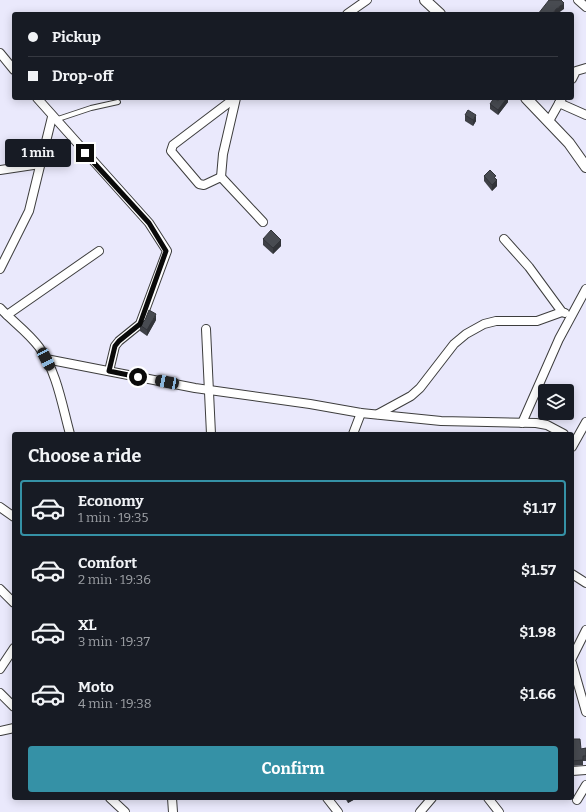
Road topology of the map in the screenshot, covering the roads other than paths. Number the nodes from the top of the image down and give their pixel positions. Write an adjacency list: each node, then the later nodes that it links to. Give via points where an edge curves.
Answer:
1 (367, 0): 5 (street)
2 (425, 0): 6 (street)
3 (578, 0): 4 (street)
4 (586, 7)
5 (350, 12)
6 (438, 12)
7 (0, 53): 8 (street)
8 (12, 68)
9 (586, 68): 10 (street, via 576,71)
10 (574, 75)
11 (39, 100): 18 (street)
12 (232, 100): 23 (street, via 171,147 172,153 199,184 211,183)
13 (235, 100): 23 (street, via 223,154)
14 (528, 100): 19 (street)
15 (561, 101): 17 (street); 19 (street)
16 (118, 102): 18 (lane)
17 (586, 115)
18 (53, 118): 20 (street); 35 (street, via 149,223 166,251 140,324 115,346)
19 (549, 121): 21 (street)
20 (40, 164): 22 (street); 27 (street, via 29,211)
21 (586, 167)
22 (0, 170)
23 (221, 177): 24 (street)
24 (263, 222)
25 (504, 239): 30 (street, via 529,266)
26 (99, 251): 31 (street)
27 (0, 270)
28 (586, 289): 32 (street)
29 (0, 308): 31 (street)
30 (562, 312): 32 (street); 38 (street, via 536,321 496,321 484,324 454,344 411,396)
31 (7, 315): 34 (street, via 38,346)
32 (570, 315): 40 (street)
33 (206, 328): 36 (street)
34 (46, 359): 35 (street); 41 (street, via 54,375)
35 (109, 371): 36 (street)
36 (210, 390): 37 (street); 42 (street)
37 (360, 413): 38 (street); 43 (street)
38 (378, 414): 40 (street, via 441,422)
39 (586, 422): 45 (street)
40 (522, 423): 44 (street, via 547,425)
41 (69, 432)
42 (211, 432)
43 (354, 432)
44 (560, 432)
45 (574, 440)
46 (0, 507): 47 (street)
47 (12, 516)
48 (574, 575): 49 (street)
49 (586, 583)
50 (0, 589): 51 (street)
51 (12, 601)
52 (586, 630): 54 (street)
53 (12, 651): 55 (street)
54 (574, 654)
55 (0, 669)
56 (574, 669): 59 (street)
57 (0, 693): 58 (street)
58 (12, 705)
59 (586, 712)
60 (12, 728): 61 (street)
61 (0, 731)
62 (586, 770): 63 (street)
63 (574, 771)
64 (586, 785): 70 (street)
65 (112, 800): 71 (street)
66 (172, 800): 72 (street)
67 (329, 800): 73 (street)
68 (430, 800): 74 (street)
69 (490, 800): 75 (street)
70 (577, 800)
71 (125, 812)
72 (173, 812)
73 (338, 812)
74 (420, 812)
75 (499, 812)

